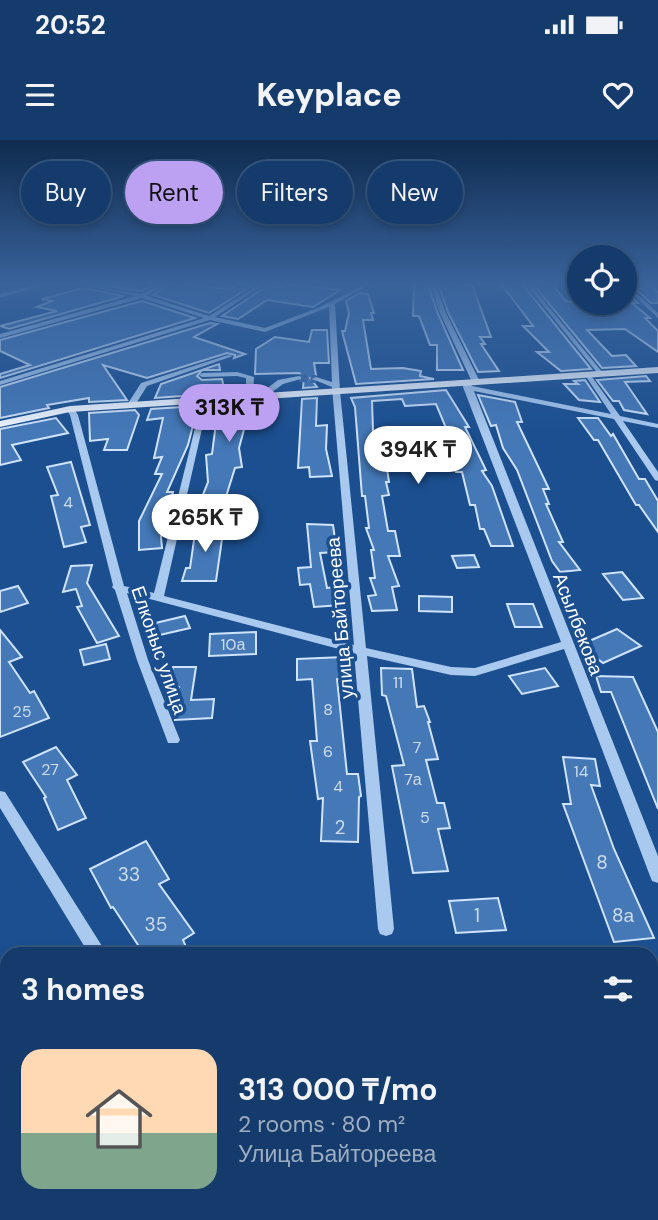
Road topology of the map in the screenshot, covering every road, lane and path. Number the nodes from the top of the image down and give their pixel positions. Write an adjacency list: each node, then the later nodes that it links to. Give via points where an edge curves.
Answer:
1 (158, 333): 12 (street)
2 (333, 333): 14 (street, улица Байтореева)
3 (451, 333): 13 (street, Асылбекова)
4 (568, 333): 7 (street)
5 (230, 356): 17 (street, via 144,385)
6 (658, 370): 7 (main road)
7 (601, 374): 9 (main road)
8 (202, 375): 15 (street, via 250,377)
9 (588, 375): 13 (main road); 19 (street)
10 (299, 378): 15 (street, via 281,382)
11 (316, 379): 14 (street)
12 (0, 383)
13 (470, 384): 14 (main road); 19 (street); 25 (street, Асылбекова)
14 (336, 389): 15 (main road); 26 (street, улица Байтореева)
15 (256, 397): 16 (main road)
16 (206, 400): 17 (main road); 24 (street)
17 (131, 405): 18 (main road)
18 (70, 409): 20 (main road); 23 (street, Елконыс улица)
19 (618, 418): 21 (street); 22 (street)
20 (0, 424)
21 (658, 426)
22 (658, 478)
23 (117, 587): 24 (street); 27 (street, Елконыс улица)
24 (158, 597): 26 (street)
25 (567, 644): 26 (street, via 475,672); 29 (street, Асылбекова)
26 (361, 651): 30 (street, улица Байтореева)
27 (173, 740)
28 (0, 796): 31 (street)
29 (658, 876)
30 (386, 929)
31 (95, 947)

